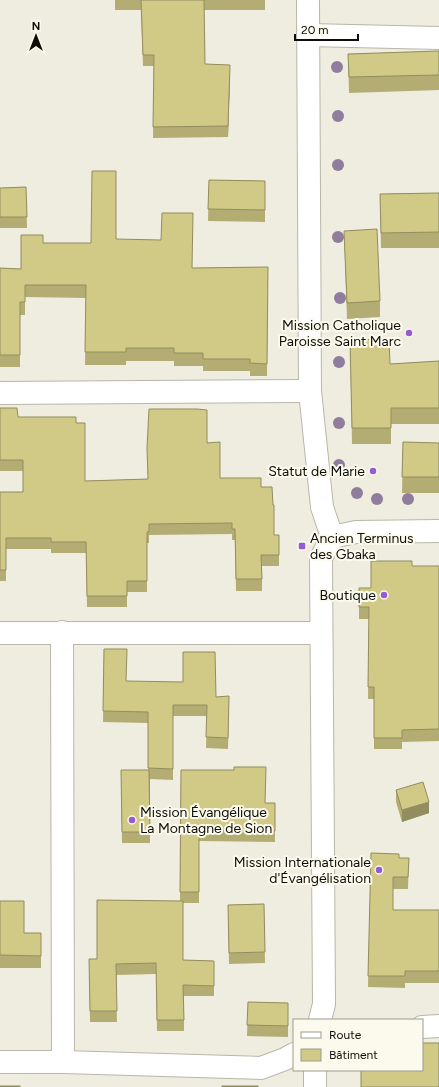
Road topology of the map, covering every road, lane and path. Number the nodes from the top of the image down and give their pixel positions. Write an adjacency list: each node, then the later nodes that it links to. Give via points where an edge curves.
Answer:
1 (308, 0): 2 (street)
2 (308, 35): 3 (street); 4 (street)
3 (439, 38)
4 (310, 392): 5 (street); 7 (street, via 322,507)
5 (0, 393)
6 (439, 531): 7 (street, via 356,532)
7 (332, 537): 10 (street, via 321,558)
8 (62, 632): 9 (street); 10 (street); 16 (street)
9 (0, 633)
10 (321, 633): 11 (street, via 324,1004)
11 (320, 1019)
12 (439, 1026): 13 (street)
13 (423, 1027)
14 (293, 1055): 16 (street, via 261,1068)
15 (0, 1062): 16 (street)
16 (63, 1062)
17 (315, 1071): 18 (street)
18 (315, 1087)

